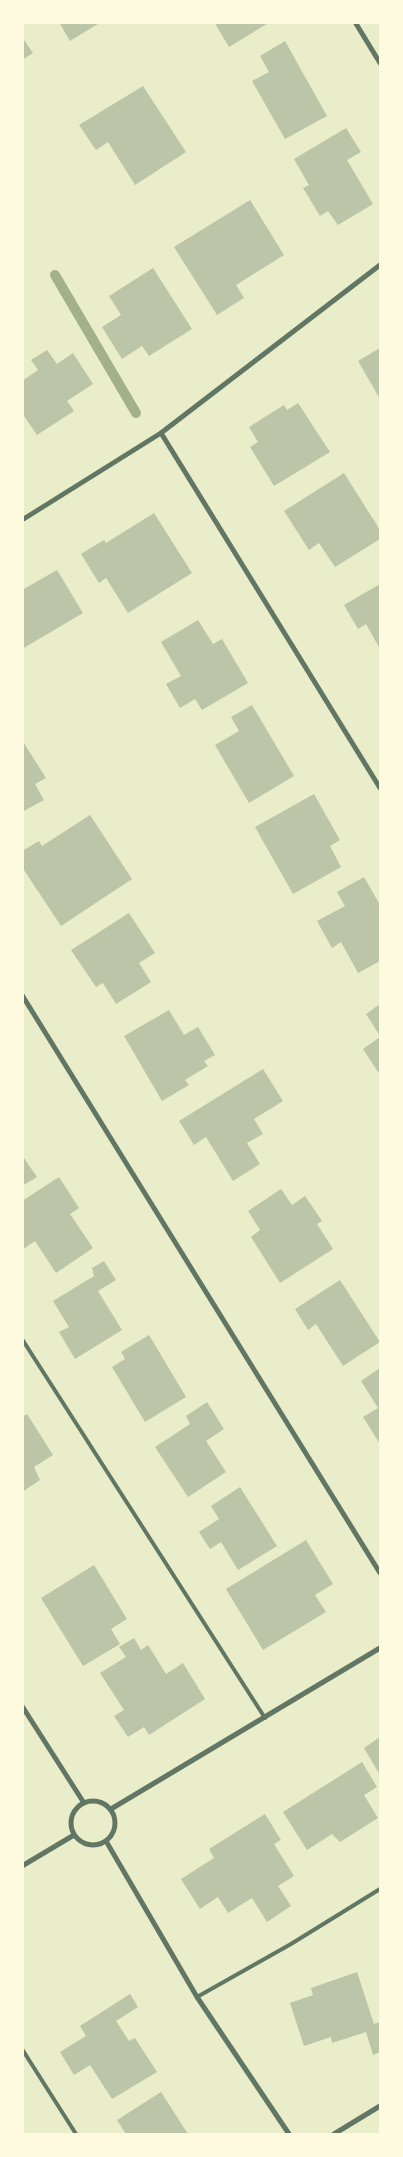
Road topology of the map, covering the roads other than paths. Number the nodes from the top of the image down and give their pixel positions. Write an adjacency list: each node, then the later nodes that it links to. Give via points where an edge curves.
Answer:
1 (355, 22): 2 (street)
2 (380, 62)
3 (380, 265): 4 (street)
4 (162, 433): 5 (street); 6 (street)
5 (22, 520)
6 (380, 788)
7 (22, 995): 9 (street)
8 (22, 1339): 12 (lane)
9 (380, 1573)
10 (380, 1648): 12 (street)
11 (22, 1706): 13 (street)
12 (265, 1718): 14 (street)
13 (84, 1803): 14 (street, via 99,1802); 15 (street, via 74,1813)
14 (111, 1809): 16 (street, via 116,1823)
15 (74, 1835): 16 (street, via 85,1844); 17 (street)
16 (106, 1841): 19 (street)
17 (22, 1866)
18 (380, 1888): 19 (lane, via 291,1944)
19 (196, 1996): 23 (street)
20 (22, 2049): 22 (lane)
21 (380, 2106): 24 (street)
22 (76, 2134)
23 (289, 2134)
24 (334, 2134)

